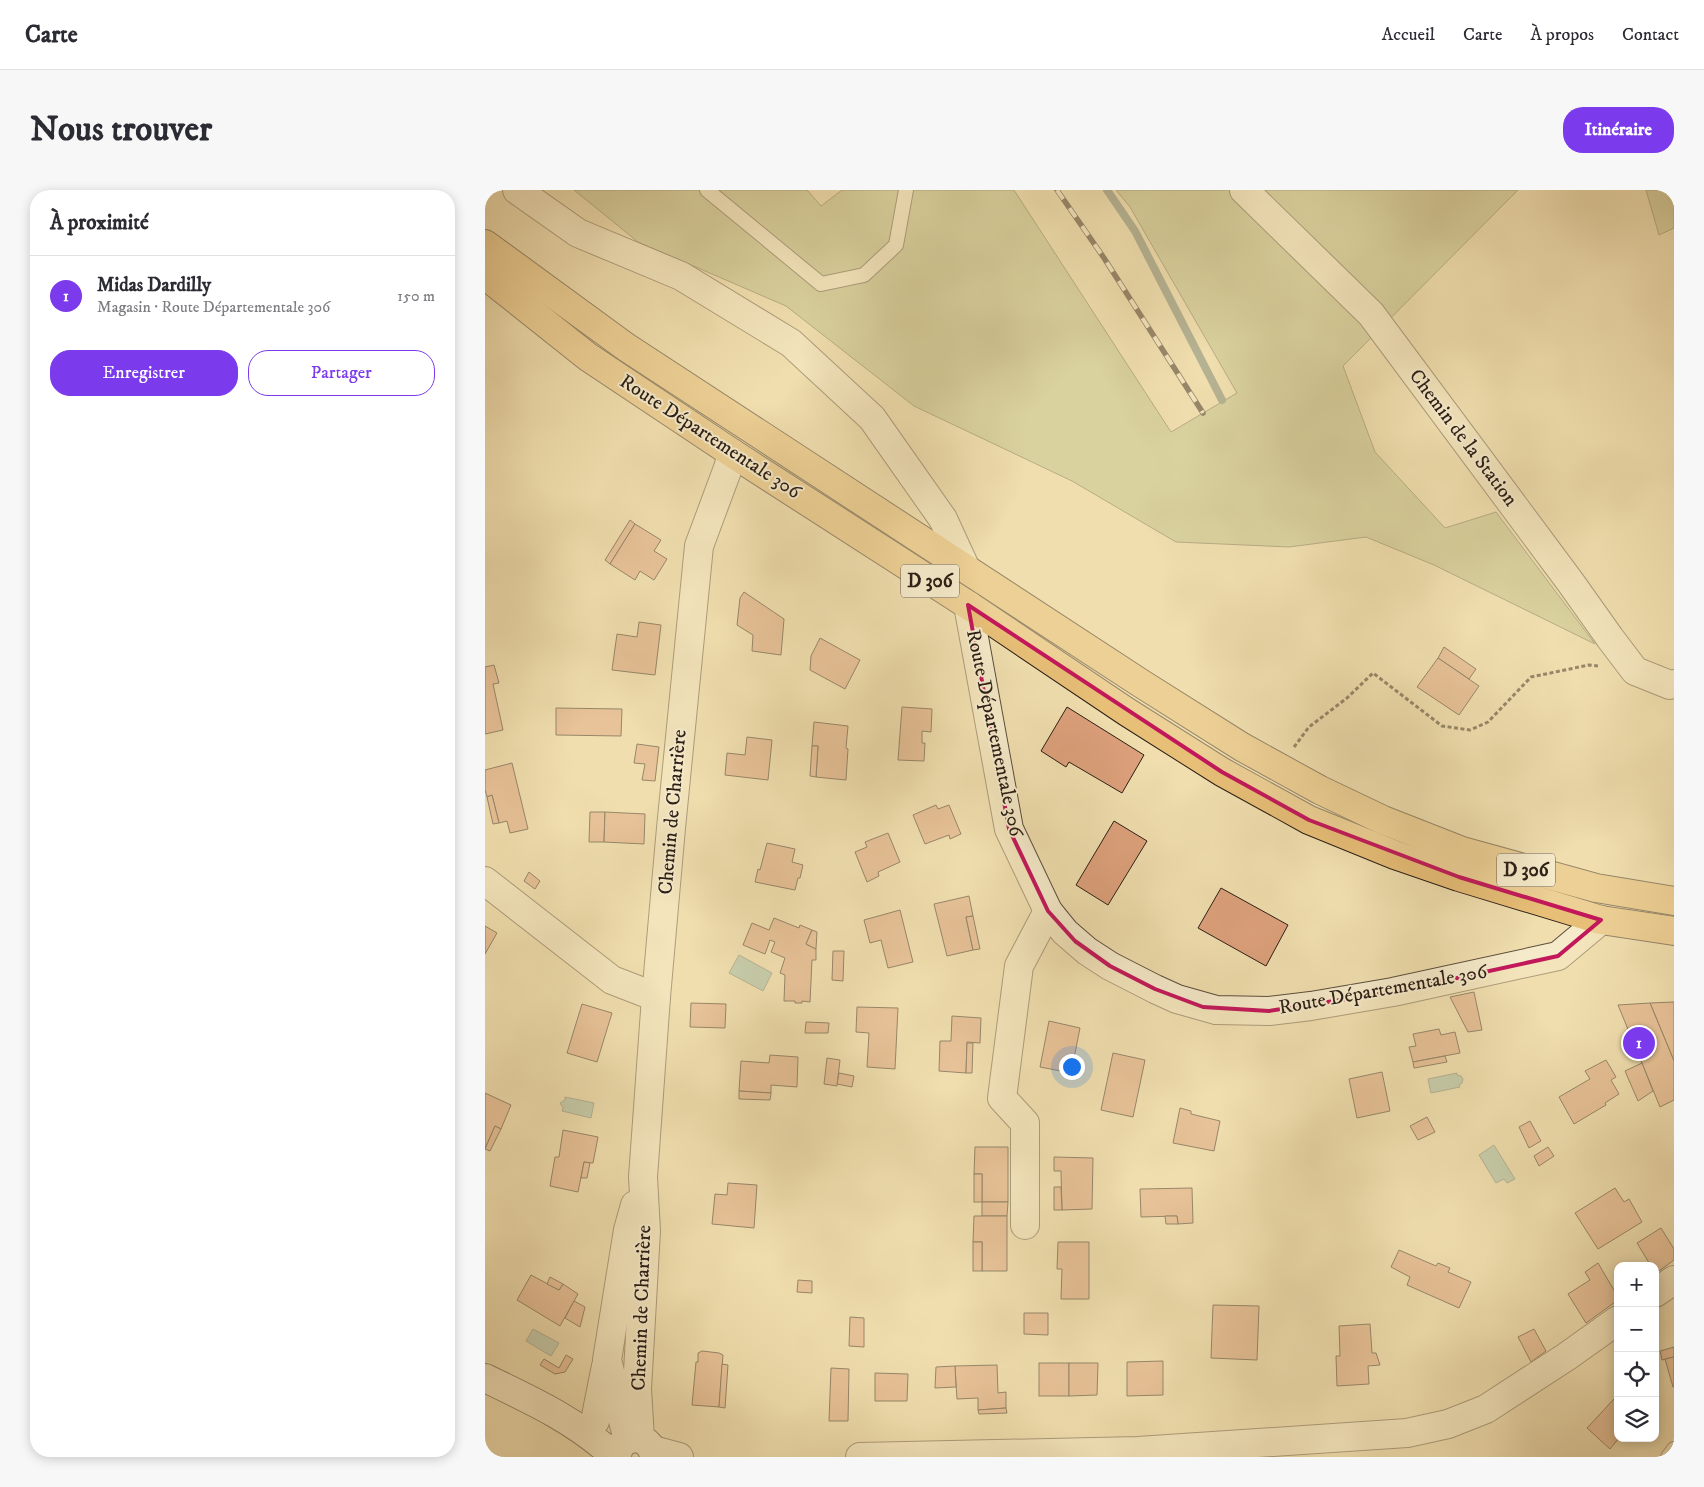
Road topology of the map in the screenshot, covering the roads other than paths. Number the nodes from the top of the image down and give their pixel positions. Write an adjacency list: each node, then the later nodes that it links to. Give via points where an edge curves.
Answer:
1 (517, 190): 8 (street, via 578,234 681,276 791,343 872,418 943,519)
2 (707, 190): 3 (lane, via 821,284 864,275 896,245)
3 (906, 190)
4 (1245, 190): 10 (street, Chemin de la Station, via 1371,314 1635,671)
5 (485, 244): 8 (main road, Route Départementale 306 / D 306, via 626,346)
6 (485, 274): 7 (main road, Route Départementale 306 / D 306, via 588,357)
7 (732, 453): 9 (main road, Route Départementale 306 / D 306); 16 (street, Chemin de Charrière, via 699,546)
8 (966, 569): 12 (main road, Route Départementale 306 / D 306, via 1242,747 1383,820 1462,851 1596,888)
9 (968, 605): 13 (street, Route Départementale 306, via 1009,828); 14 (main road, Route Départementale 306 / D 306, via 1222,772 1309,820 1459,877)
10 (1674, 684)
11 (485, 881): 16 (street, via 612,980)
12 (1674, 900)
13 (1048, 912): 14 (street, Route Départementale 306, via 1087,952 1155,990 1216,1010 1269,1011 1393,992 1558,956); 18 (street, via 1019,966 1002,1098 1025,1123)
14 (1601, 920): 15 (main road, Route Départementale 306 / D 306)
15 (1674, 931)
16 (656, 997): 17 (street, Chemin de Charrière)
17 (643, 1177): 22 (street, Chemin de Charrière, via 628,1230); 27 (street, Chemin de Charrière, via 646,1231 637,1389)
18 (1025, 1225)
19 (1674, 1280): 20 (street)
20 (1659, 1290)
21 (1614, 1323): 28 (street, via 1486,1409 1448,1424 1407,1433)
22 (607, 1360): 25 (street, Chemin de Charrière); 27 (street, Chemin de Charrière)
23 (485, 1378): 24 (street)
24 (550, 1410): 25 (street); 27 (street, via 598,1441)
25 (595, 1422): 27 (street)
26 (1674, 1449): 31 (lane)
27 (639, 1450)
28 (1138, 1454): 29 (street)
29 (920, 1456): 30 (street)
30 (860, 1457)
31 (1668, 1457)

